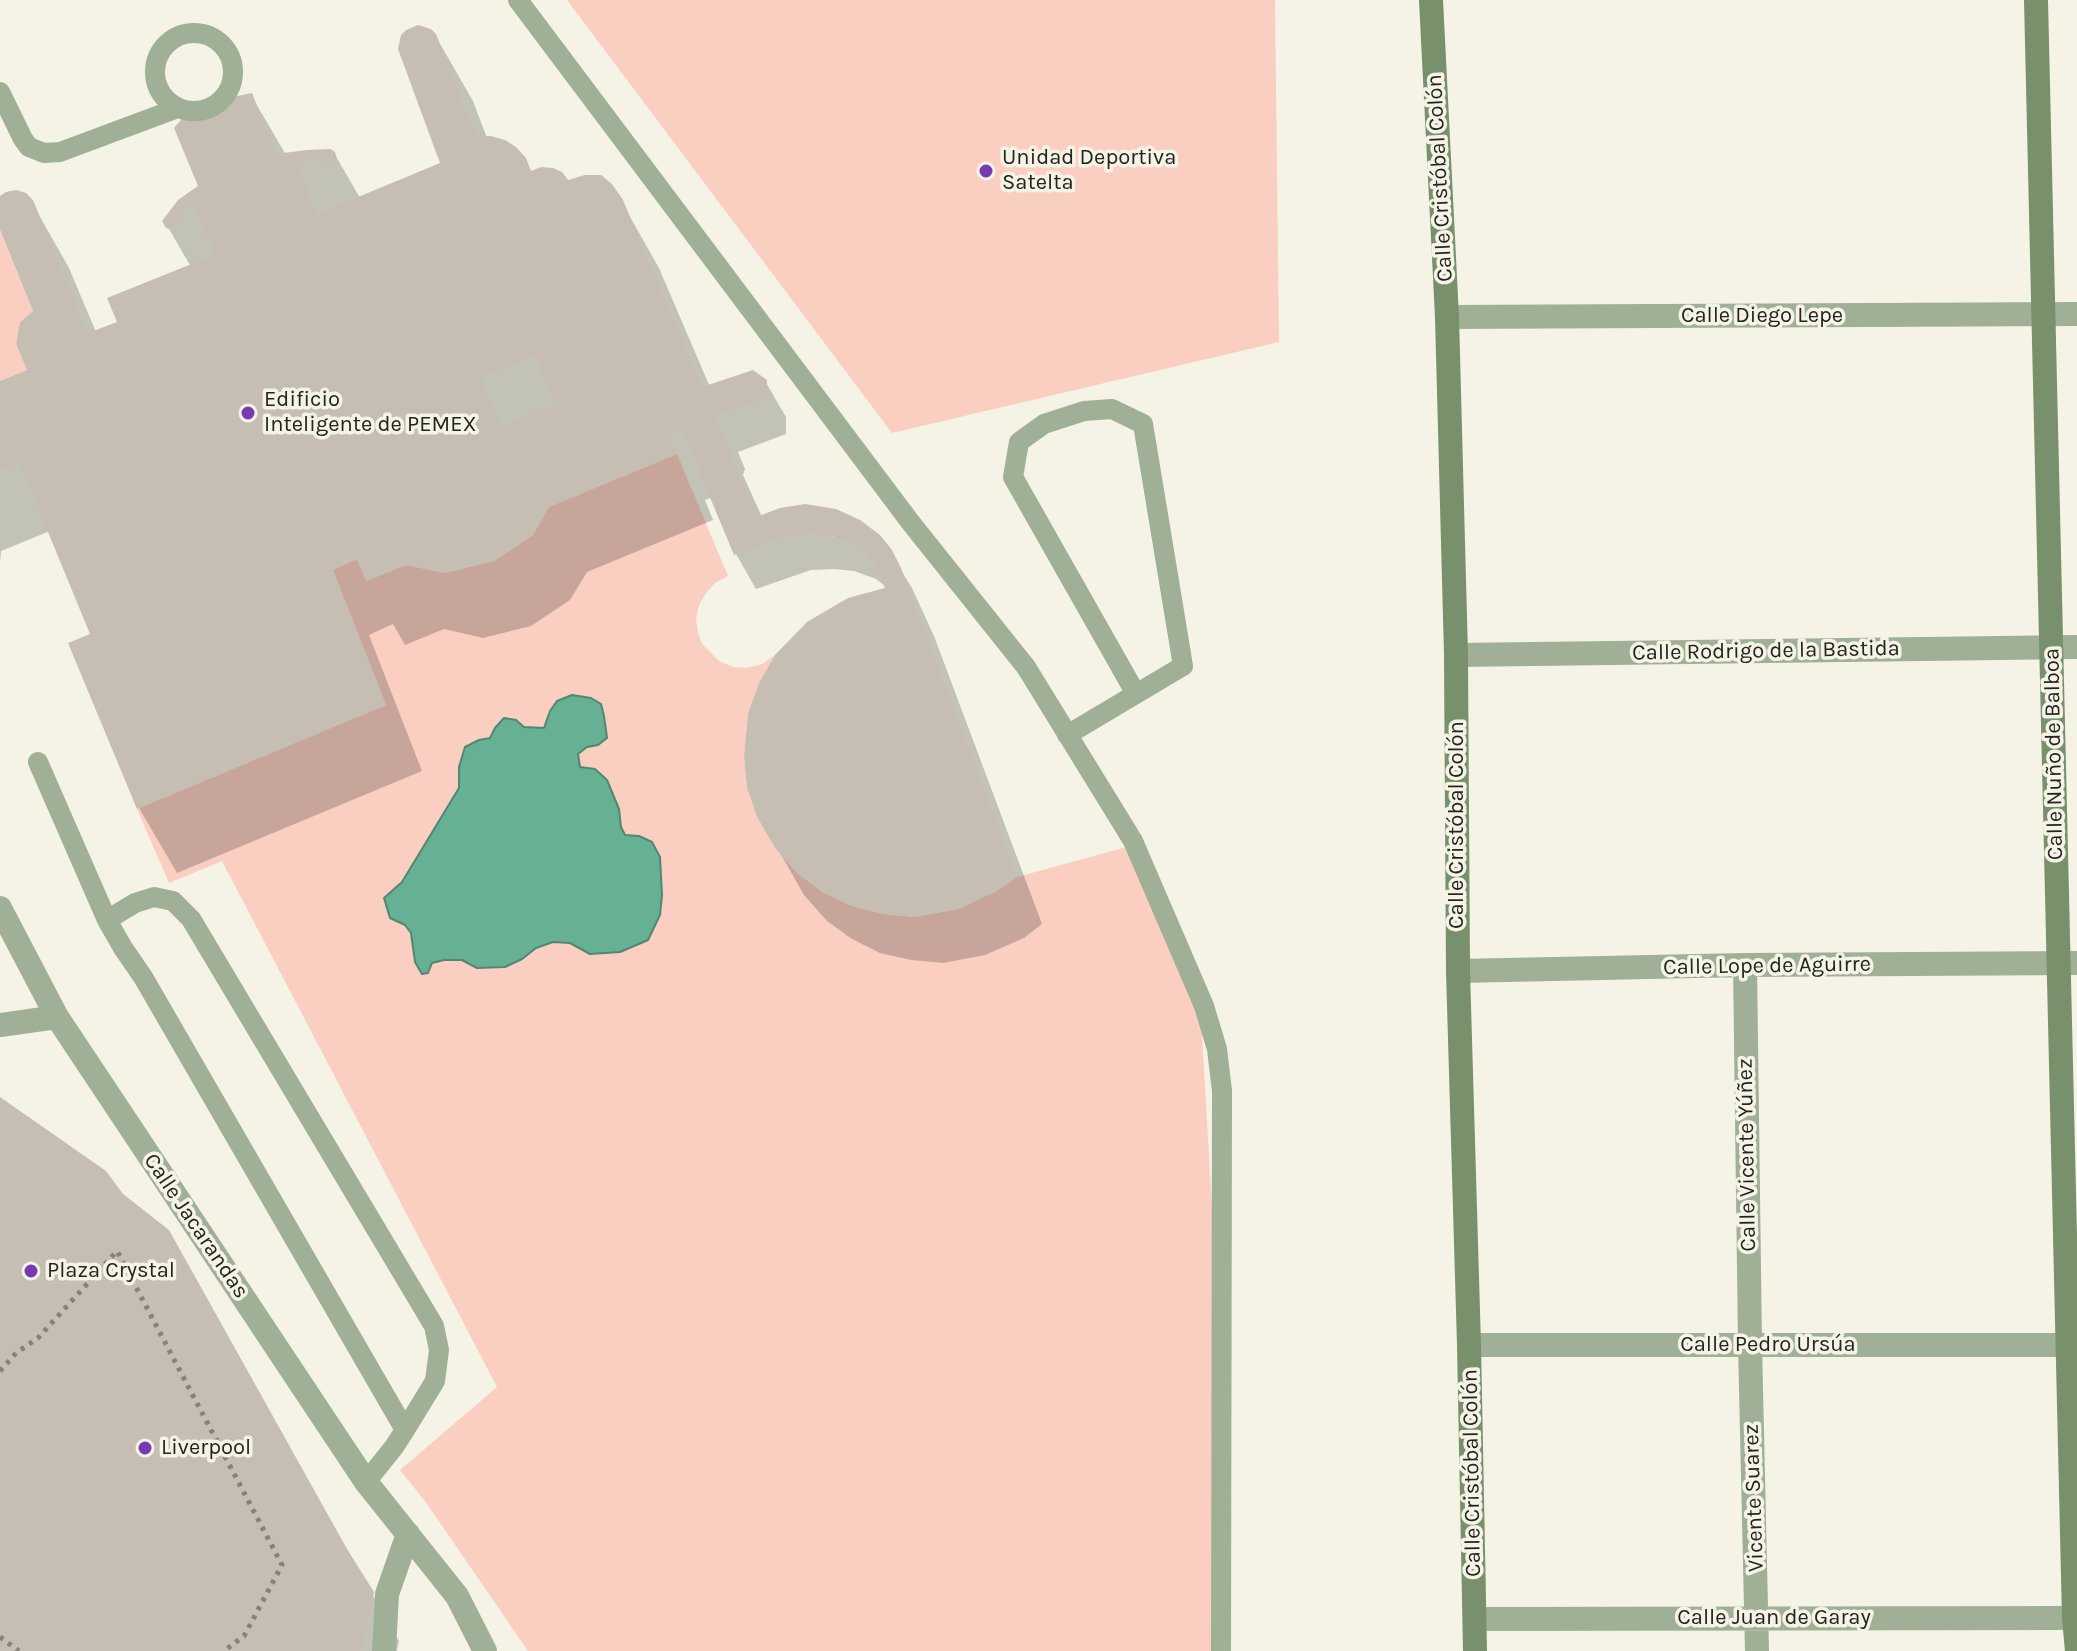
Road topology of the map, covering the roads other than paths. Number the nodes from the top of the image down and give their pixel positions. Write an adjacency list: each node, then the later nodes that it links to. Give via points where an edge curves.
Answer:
1 (518, 0): 13 (lane, via 911,523 1026,667)
2 (1431, 0): 8 (main road, Calle Cristóbal Colón)
3 (2036, 0): 6 (main road, Calle Nuño de Balboa)
4 (0, 92): 5 (lane, via 29,147 44,153 60,152)
5 (178, 108)
6 (2043, 314): 7 (street, Calle Diego Lepe); 8 (street, Calle Diego Lepe); 10 (main road, Calle Nuño de Balboa)
7 (2077, 314)
8 (1447, 317): 11 (main road, Calle Cristóbal Colón)
9 (2077, 647): 10 (street, Calle Rodrigo de la Bastida)
10 (2051, 648): 11 (street, Calle Rodrigo de la Bastida); 17 (main road, Calle Nuño de Balboa)
11 (1456, 655): 19 (main road, Calle Cristóbal Colón)
12 (1136, 694): 12 (lane, via 1183,666 1143,424 1112,409 1084,411 1044,424 1019,442 1013,477); 13 (lane)
13 (1067, 735): 33 (lane, via 1133,841 1204,1006 1217,1049 1222,1091)
14 (38, 762): 16 (lane)
15 (0, 908): 20 (street, Calle Jacarandas)
16 (107, 920): 25 (lane); 25 (lane, via 154,897 173,901 191,919 434,1326 439,1350 435,1381)
17 (2068, 963): 18 (street, Calle Lope de Aguirre); 24 (main road, Calle Nuño de Balboa)
18 (1745, 965): 19 (street, Calle Lope de Aguirre); 23 (street, Calle Vicente Yúñez)
19 (1458, 971): 22 (main road, Calle Cristóbal Colón)
20 (57, 1017): 21 (street); 26 (street, Calle Jacarandas)
21 (0, 1025)
22 (1469, 1345): 23 (street, Calle Pedro Ursúa); 29 (main road, Calle Cristóbal Colón)
23 (1750, 1345): 24 (street, Calle Pedro Ursúa); 30 (street, Vicente Suarez)
24 (2068, 1345): 28 (main road, Calle Nuño de Balboa)
25 (405, 1430): 26 (lane)
26 (366, 1482): 27 (street, Calle Jacarandas)
27 (408, 1534): 31 (street, via 387,1594); 32 (street, Calle Jacarandas, via 457,1596)
28 (2074, 1618): 30 (street, Calle Juan de Garay); 36 (main road, Calle Nuño de Balboa)
29 (1475, 1619): 30 (street, Calle Juan de Garay); 34 (main road, Calle Cristóbal Colón)
30 (1757, 1619): 35 (street, Vicente Suarez)
31 (384, 1651)
32 (485, 1651)
33 (1221, 1651)
34 (1475, 1651)
35 (1757, 1651)
36 (2077, 1651)

